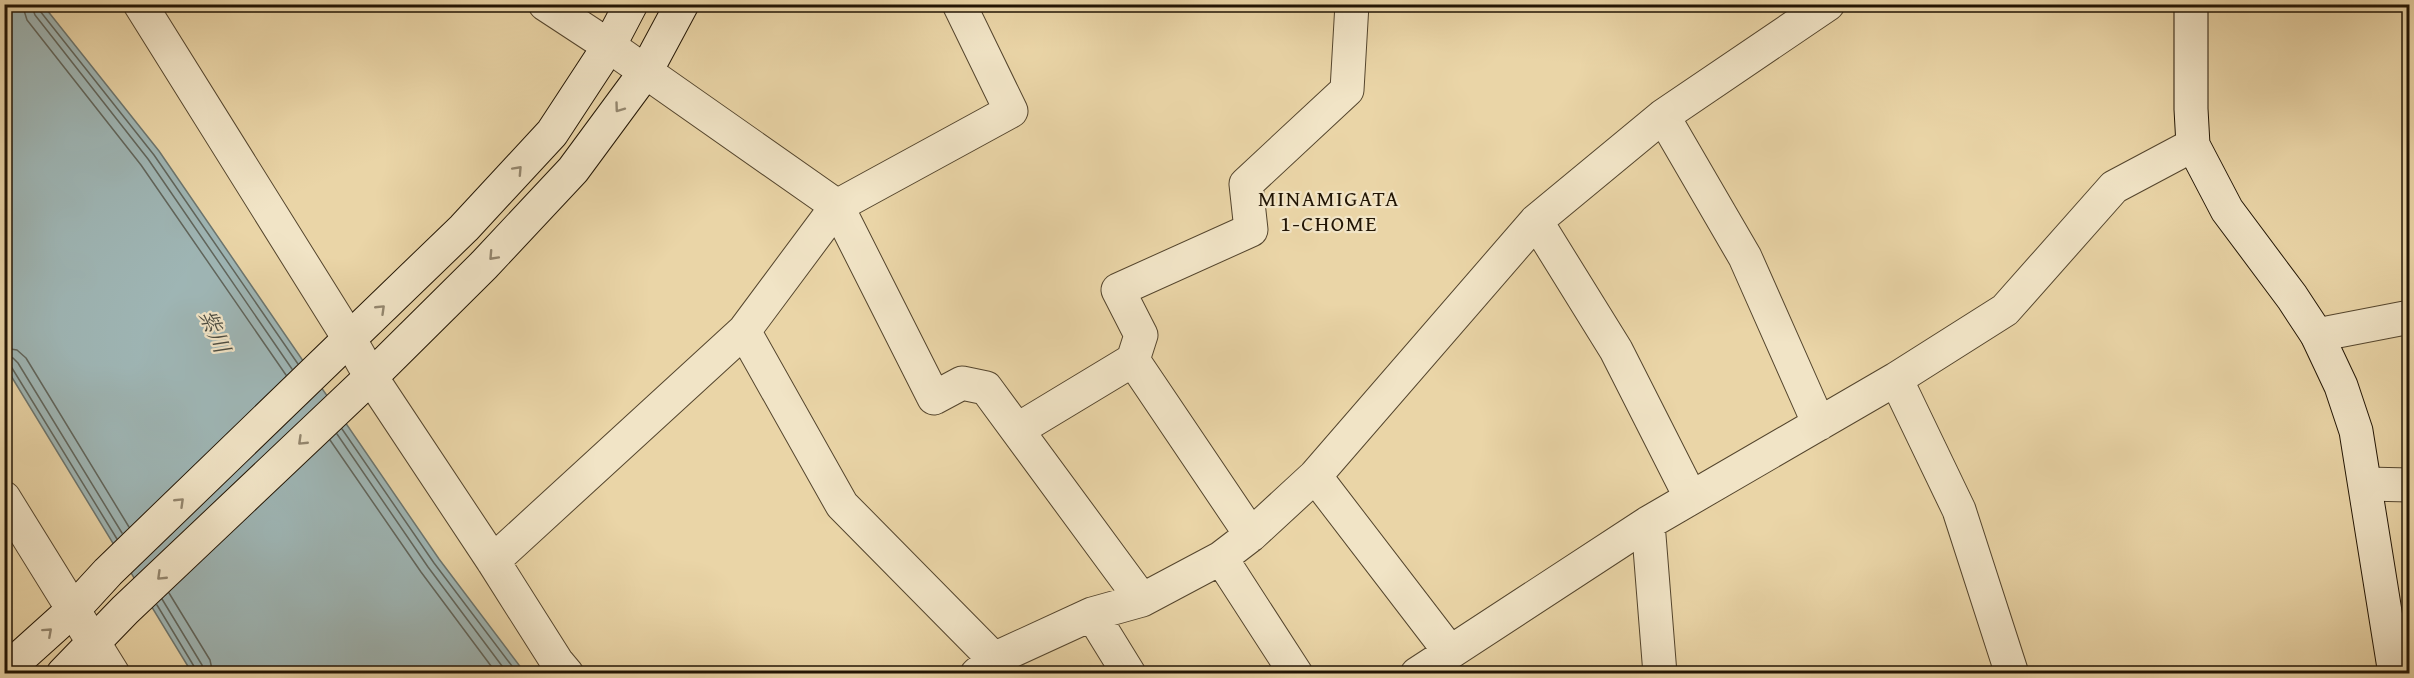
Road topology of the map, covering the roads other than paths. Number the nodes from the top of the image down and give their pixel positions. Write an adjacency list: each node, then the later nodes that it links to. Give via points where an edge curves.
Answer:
1 (140, 4): 18 (street)
2 (545, 4): 9 (street)
3 (632, 4): 9 (street)
4 (682, 4): 10 (street)
5 (959, 4): 13 (street, via 1011,111)
6 (1352, 4): 19 (street, via 1347,90 1246,184 1251,230 1118,290 1141,335)
7 (1828, 4): 11 (street)
8 (2191, 4): 12 (street)
9 (609, 46): 10 (street); 18 (street, one-way to 9, via 464,228 552,133)
10 (646, 71): 13 (street); 20 (street, one-way to 20, via 573,171)
11 (1663, 116): 14 (street); 22 (street, via 1745,257)
12 (2193, 145): 17 (street, via 2227,210); 21 (street, via 2114,187 2005,310)
13 (837, 206): 16 (street); 23 (street, via 934,398 962,383 986,388)
14 (1536, 221): 24 (street); 28 (street, via 1616,350)
15 (2409, 317): 17 (street)
16 (744, 331): 32 (street); 38 (street, via 842,505)
17 (2317, 336): 25 (street, via 2341,386 2356,431)
18 (350, 340): 20 (street); 34 (street, one-way to 18)
19 (1134, 360): 23 (street); 30 (street)
20 (371, 377): 32 (street); 36 (street, one-way to 36)
21 (1896, 379): 22 (street); 47 (street, via 1959,510)
22 (1819, 424): 28 (street)
23 (1017, 430): 33 (street)
24 (1315, 476): 30 (street); 37 (street)
25 (2366, 484): 26 (street); 48 (street)
26 (2409, 485)
27 (4, 498): 34 (street)
28 (1691, 498): 29 (street)
29 (1648, 524): 37 (street); 46 (street)
30 (1251, 536): 31 (street)
31 (1221, 558): 33 (street); 44 (street)
32 (493, 561): 42 (street)
33 (1142, 600): 35 (street)
34 (74, 609): 36 (street); 39 (street, one-way to 34)
35 (1092, 614): 38 (street); 43 (street)
36 (94, 644): 40 (street); 41 (street)
37 (1450, 652): 45 (street)
38 (985, 666)
39 (4, 672)
40 (63, 674)
41 (113, 674)
42 (567, 674)
43 (1129, 674)
44 (1296, 674)
45 (1417, 674)
46 (1660, 674)
47 (2012, 674)
48 (2395, 674)

